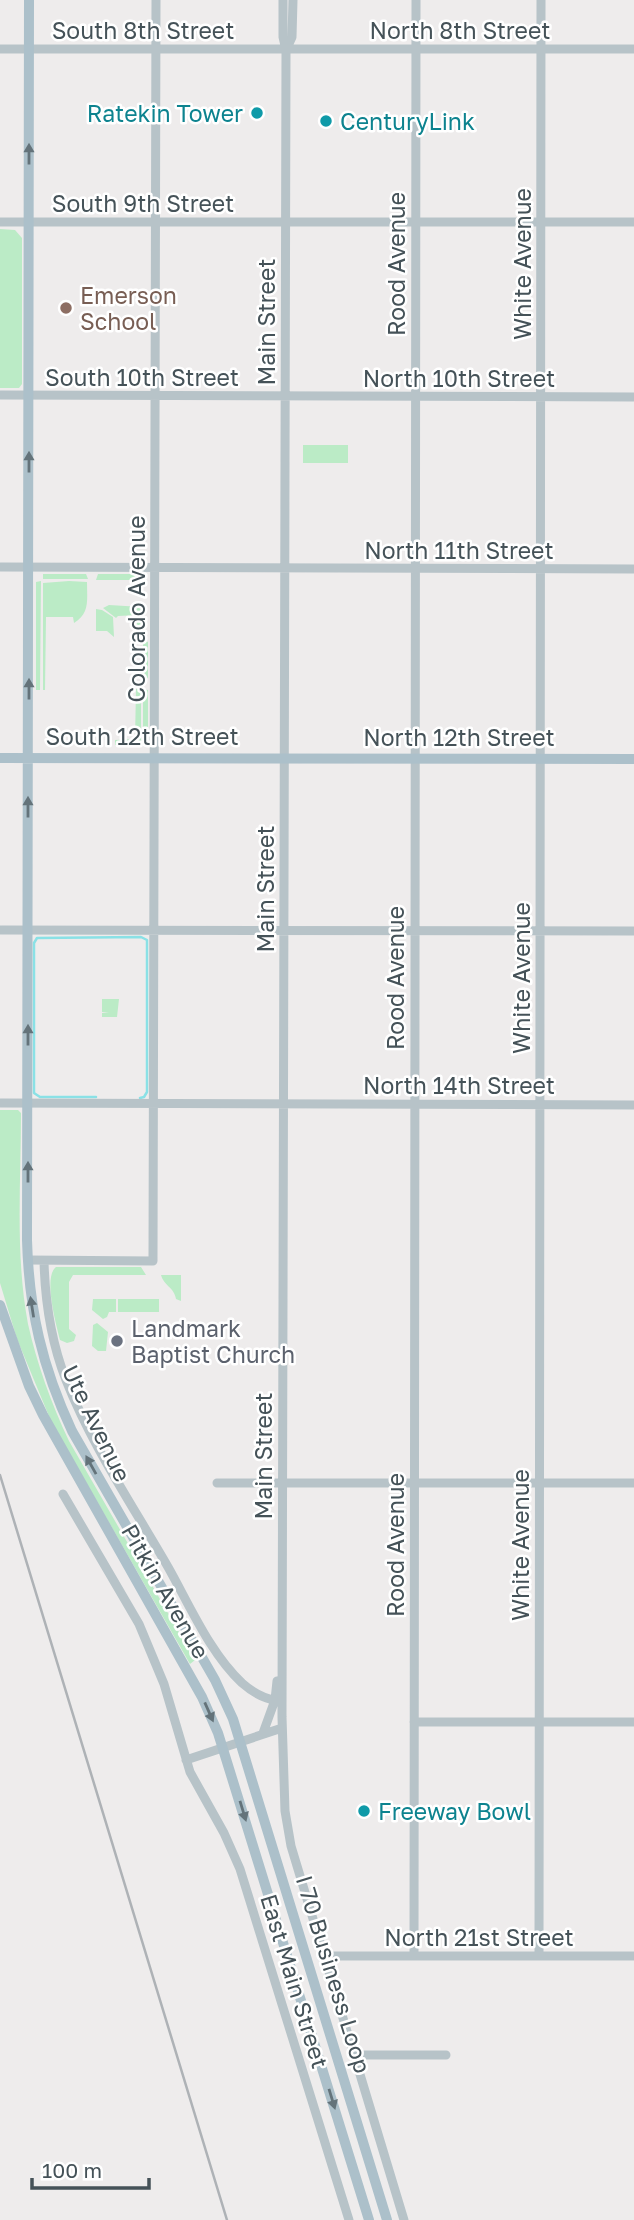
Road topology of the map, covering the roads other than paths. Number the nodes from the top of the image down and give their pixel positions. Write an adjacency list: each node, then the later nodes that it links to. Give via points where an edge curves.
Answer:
1 (30, 0): 8 (main road, Ute Avenue)
2 (156, 0): 11 (street, Colorado Avenue)
3 (283, 0): 12 (street, Main Street)
4 (293, 0): 12 (street, Main Street, via 292,37)
5 (416, 0): 9 (street, Rood Avenue)
6 (541, 0): 13 (street, White Avenue)
7 (0, 49): 8 (street, South 8th Street)
8 (30, 49): 11 (street, South 8th Street); 15 (main road, Ute Avenue, one-way to 8)
9 (416, 49): 12 (street, North 8th Street); 13 (street, North 8th Street); 18 (street, Rood Avenue)
10 (634, 49): 13 (street, North 8th Street)
11 (156, 50): 12 (street, South 8th Street); 16 (street, Colorado Avenue)
12 (286, 50): 17 (street, Main Street)
13 (541, 50): 19 (street, White Avenue)
14 (0, 222): 15 (street, South 9th Street)
15 (29, 222): 16 (street, South 9th Street); 22 (main road, Ute Avenue)
16 (156, 222): 17 (street, South 9th Street); 23 (street, Colorado Avenue)
17 (285, 222): 18 (street, South 9th Street); 24 (street, Main Street)
18 (416, 222): 19 (street, South 9th Street); 25 (street, Rood Avenue)
19 (541, 222): 20 (street, South 9th Street); 26 (street, White Avenue)
20 (634, 222)
21 (0, 395): 22 (street, South 10th Street)
22 (29, 396): 23 (street, South 10th Street); 29 (main road, Ute Avenue, one-way to 22)
23 (155, 396): 24 (street, South 10th Street); 30 (street, Colorado Avenue)
24 (285, 396): 25 (street, North 10th Street); 31 (street, Main Street)
25 (415, 397): 26 (street, North 10th Street); 32 (street, Rood Avenue)
26 (541, 397): 27 (street, North 10th Street); 34 (street, White Avenue)
27 (634, 397)
28 (0, 567): 29 (street, North 11th Street)
29 (30, 568): 30 (street, North 11th Street); 35 (main road, Ute Avenue, one-way to 29)
30 (156, 568): 31 (street, North 11th Street); 38 (street, Colorado Avenue)
31 (284, 569): 32 (street, North 11th Street); 36 (street, Main Street)
32 (415, 569): 34 (street, North 11th Street); 39 (street, Rood Avenue)
33 (634, 569): 34 (street, North 11th Street)
34 (541, 570): 40 (street, White Avenue)
35 (28, 757): 37 (main road, South 12th Street); 38 (main road, South 12th Street); 43 (main road, Ute Avenue, one-way to 35)
36 (285, 757): 38 (main road, South 12th Street); 39 (main road, North 12th Street); 45 (street, Main Street)
37 (0, 758)
38 (155, 758): 44 (street, Colorado Avenue)
39 (415, 758): 40 (main road, North 12th Street); 46 (street, Rood Avenue)
40 (540, 758): 41 (main road, North 12th Street); 47 (street, White Avenue)
41 (634, 759)
42 (0, 930): 43 (street)
43 (28, 930): 44 (street); 50 (main road, Ute Avenue, one-way to 43)
44 (154, 930): 45 (street); 51 (street, Colorado Avenue)
45 (284, 930): 46 (street); 52 (street, Main Street)
46 (414, 931): 47 (street); 53 (street, Rood Avenue)
47 (540, 931): 48 (street); 54 (street, White Avenue)
48 (634, 932)
49 (0, 1103): 50 (street, North 14th Street)
50 (28, 1103): 51 (street, North 14th Street); 56 (main road, Ute Avenue, one-way to 50)
51 (154, 1104): 52 (street, North 14th Street); 57 (street, Colorado Avenue, via 153,1261)
52 (283, 1104): 53 (street, North 14th Street); 60 (street, Main Street)
53 (414, 1104): 54 (street, North 14th Street); 61 (street, Rood Avenue)
54 (540, 1104): 55 (street, North 14th Street); 62 (street, White Avenue)
55 (634, 1105)
56 (28, 1260): 57 (street); 72 (main road, Ute Avenue, one-way to 56, via 215,1680 60,1404 36,1331)
57 (44, 1261): 66 (street, via 51,1320 65,1378 93,1437 215,1648 243,1683)
58 (0, 1305): 73 (main road, Pitkin Avenue, one-way to 73, via 43,1415 202,1697)
59 (217, 1483): 60 (street)
60 (283, 1483): 61 (street); 65 (street, Main Street)
61 (414, 1483): 62 (street); 67 (street, Rood Avenue)
62 (540, 1483): 63 (street); 68 (street, White Avenue)
63 (634, 1483)
64 (63, 1494): 74 (street, East Main Street, via 139,1624 164,1684)
65 (282, 1625): 66 (street); 70 (street, Main Street)
66 (275, 1700): 71 (street)
67 (414, 1722): 68 (street); 76 (street, Rood Avenue)
68 (539, 1722): 69 (street); 77 (street, White Avenue)
69 (634, 1722)
70 (282, 1728): 71 (street); 75 (street, East Main Street, via 287,1829)
71 (263, 1733): 72 (street)
72 (240, 1740): 73 (street); 83 (main road, I 70 Business Loop)
73 (223, 1746): 74 (street); 82 (main road, I 70 Business Loop, one-way to 82)
74 (186, 1760): 81 (street, East Main Street, via 248,1894)
75 (324, 1956): 76 (street, North 21st Street); 80 (street, East Main Street)
76 (414, 1956): 77 (street, North 21st Street)
77 (539, 1956): 78 (street, North 21st Street)
78 (634, 1956)
79 (446, 2054): 80 (street)
80 (354, 2055): 84 (street, East Main Street)
81 (349, 2220)
82 (369, 2220)
83 (387, 2220)
84 (404, 2220)

